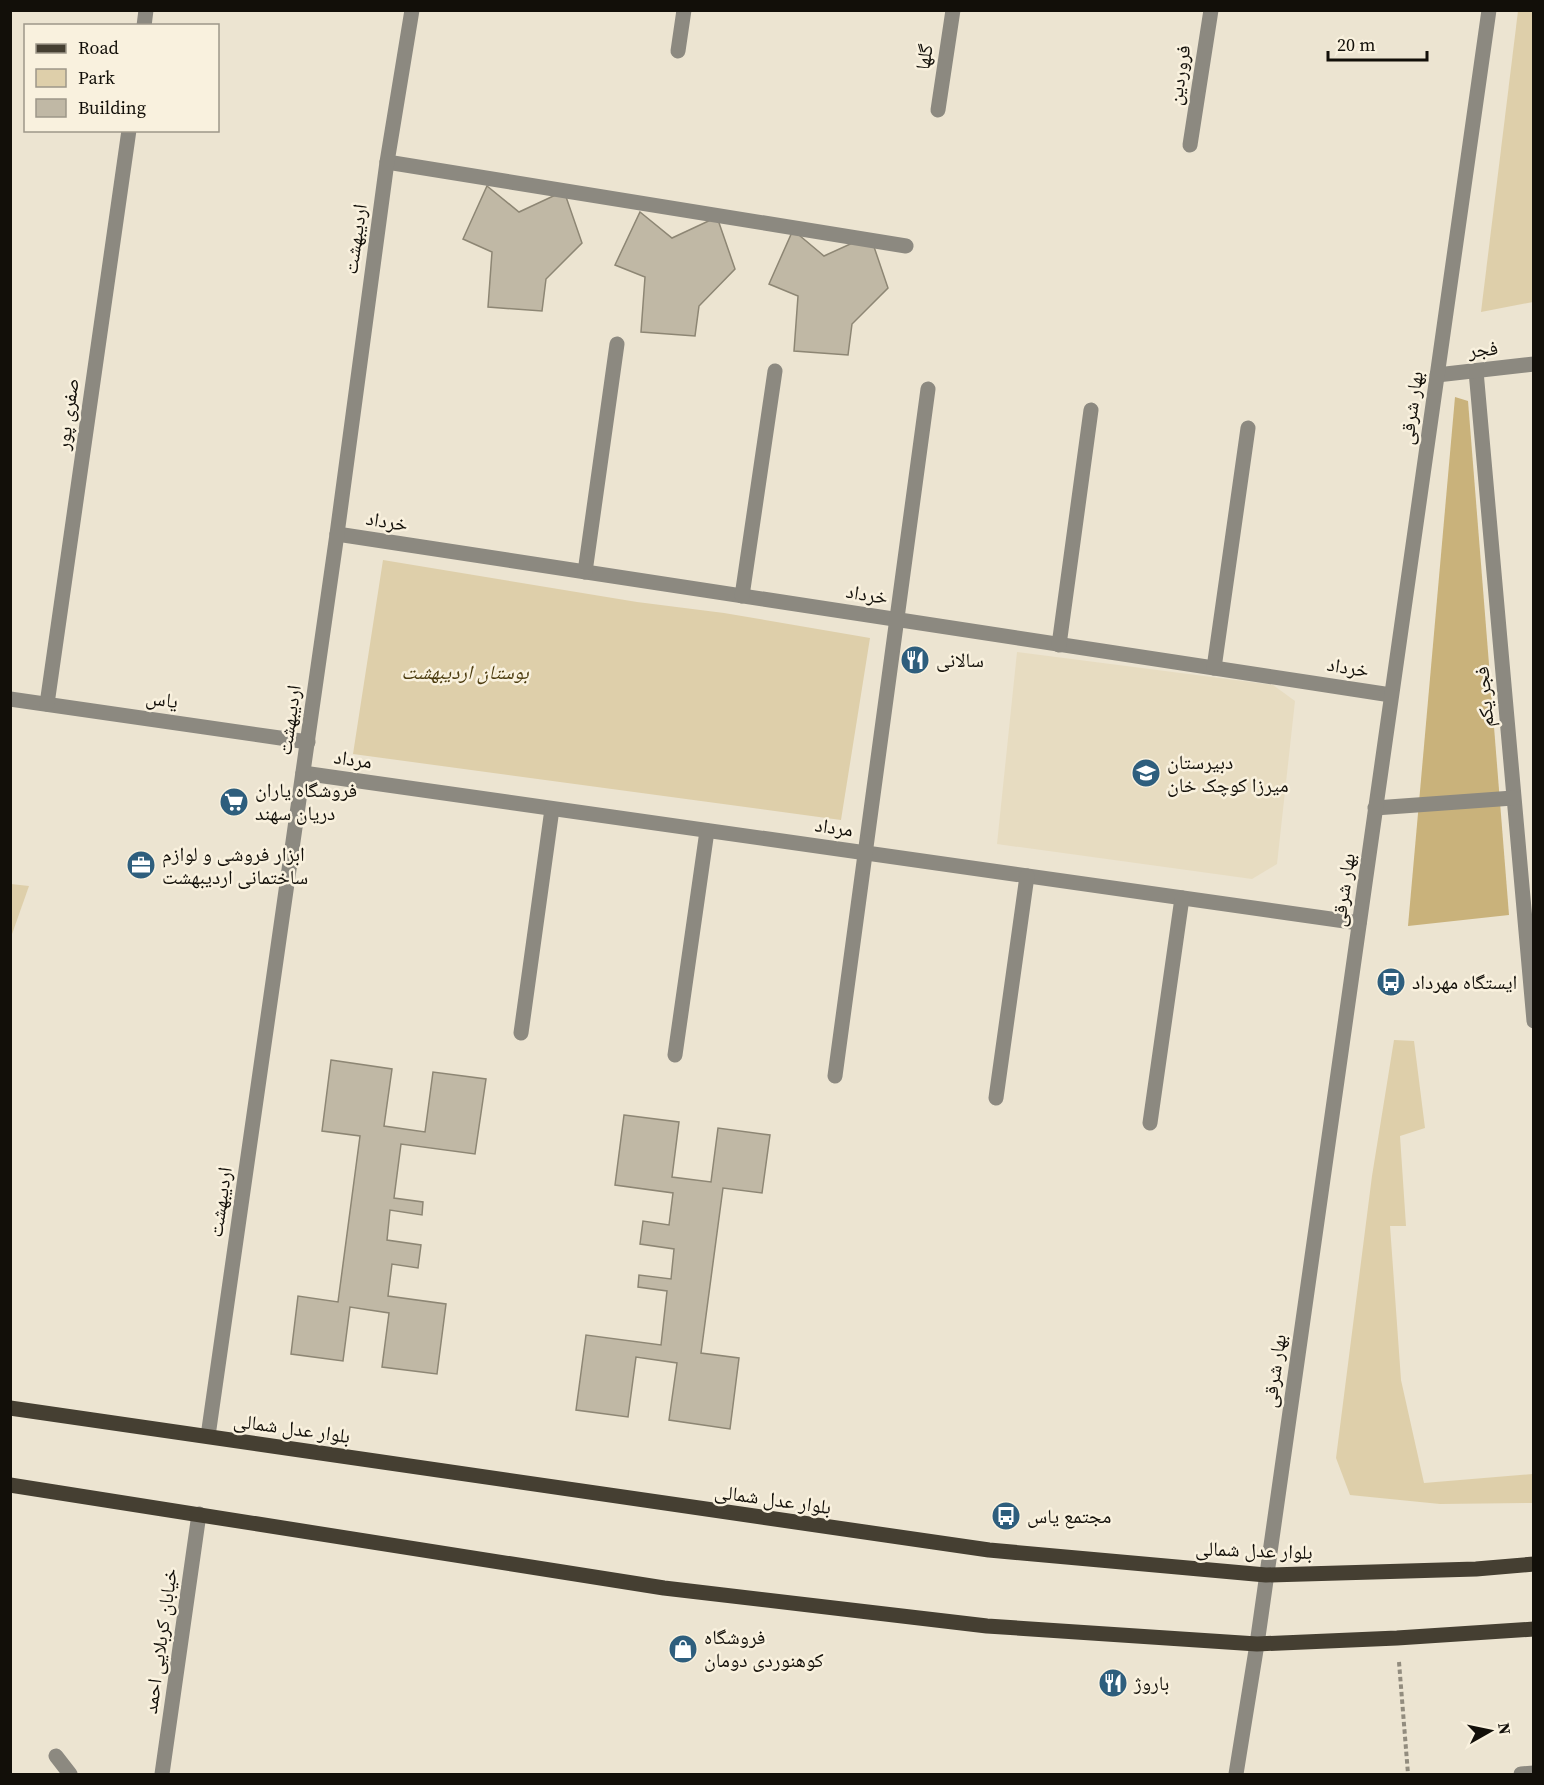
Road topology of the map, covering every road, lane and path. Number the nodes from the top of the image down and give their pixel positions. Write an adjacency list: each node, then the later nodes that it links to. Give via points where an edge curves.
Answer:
1 (412, 10): 10 (street, اردیبهشت)
2 (684, 10): 6 (street)
3 (953, 10): 7 (street, گلها)
4 (1210, 10): 9 (street, فروردین)
5 (1489, 10): 16 (street, بهار شرقی)
6 (678, 51)
7 (938, 110)
8 (129, 132): 28 (street, صفری پور)
9 (1190, 145)
10 (387, 162): 11 (street); 20 (street, اردیبهشت)
11 (906, 246)
12 (617, 344): 21 (street)
13 (1533, 364): 15 (street, فجر)
14 (775, 371): 22 (street)
15 (1476, 371): 16 (street, فجر); 31 (street, فجر یکم)
16 (1437, 375): 26 (street, بهار شرقی)
17 (928, 389): 23 (street)
18 (1091, 410): 24 (street)
19 (1248, 428): 25 (street)
20 (337, 534): 21 (street, خرداد); 29 (street, اردیبهشت)
21 (585, 572): 22 (street, خرداد)
22 (742, 596): 23 (street, خرداد)
23 (896, 620): 24 (street, خرداد); 35 (street)
24 (1059, 645): 25 (street, خرداد)
25 (1214, 668): 26 (street, خرداد)
26 (1391, 695): 32 (street, بهار شرقی)
27 (10, 699): 28 (street, یاس)
28 (47, 704): 29 (street, یاس)
29 (308, 742): 30 (street, اردیبهشت)
30 (303, 773): 33 (street, مرداد); 46 (street, اردیبهشت)
31 (1513, 798): 32 (street); 39 (street, فجر یکم)
32 (1375, 808): 38 (street, بهار شرقی)
33 (552, 809): 34 (street, مرداد); 40 (street)
34 (707, 831): 35 (street, مرداد); 41 (street)
35 (866, 853): 36 (street, مرداد); 42 (street)
36 (1027, 876): 37 (street, مرداد); 43 (street)
37 (1182, 898): 38 (street, مرداد); 44 (street)
38 (1359, 923): 50 (street, بهار شرقی)
39 (1533, 1021)
40 (521, 1033)
41 (675, 1054)
42 (835, 1076)
43 (996, 1098)
44 (1150, 1123)
45 (10, 1408): 46 (main road, بلوار عدل شمالی)
46 (208, 1437): 50 (main road, بلوار عدل شمالی, via 989,1550)
47 (10, 1485): 48 (main road)
48 (199, 1514): 53 (main road, via 664,1588 987,1626); 57 (street, خیابان کربلایی احمد)
49 (1533, 1564): 50 (main road, بلوار عدل شمالی)
50 (1266, 1575): 53 (street, بهار شرقی)
51 (1533, 1629): 52 (main road)
52 (1397, 1638): 53 (main road); 59 (path)
53 (1257, 1644): 58 (street, بهار شرقی)
54 (56, 1756): 56 (street)
55 (1533, 1773): 60 (street)
56 (70, 1774)
57 (162, 1774)
58 (1236, 1774)
59 (1408, 1774)
60 (1521, 1774)

